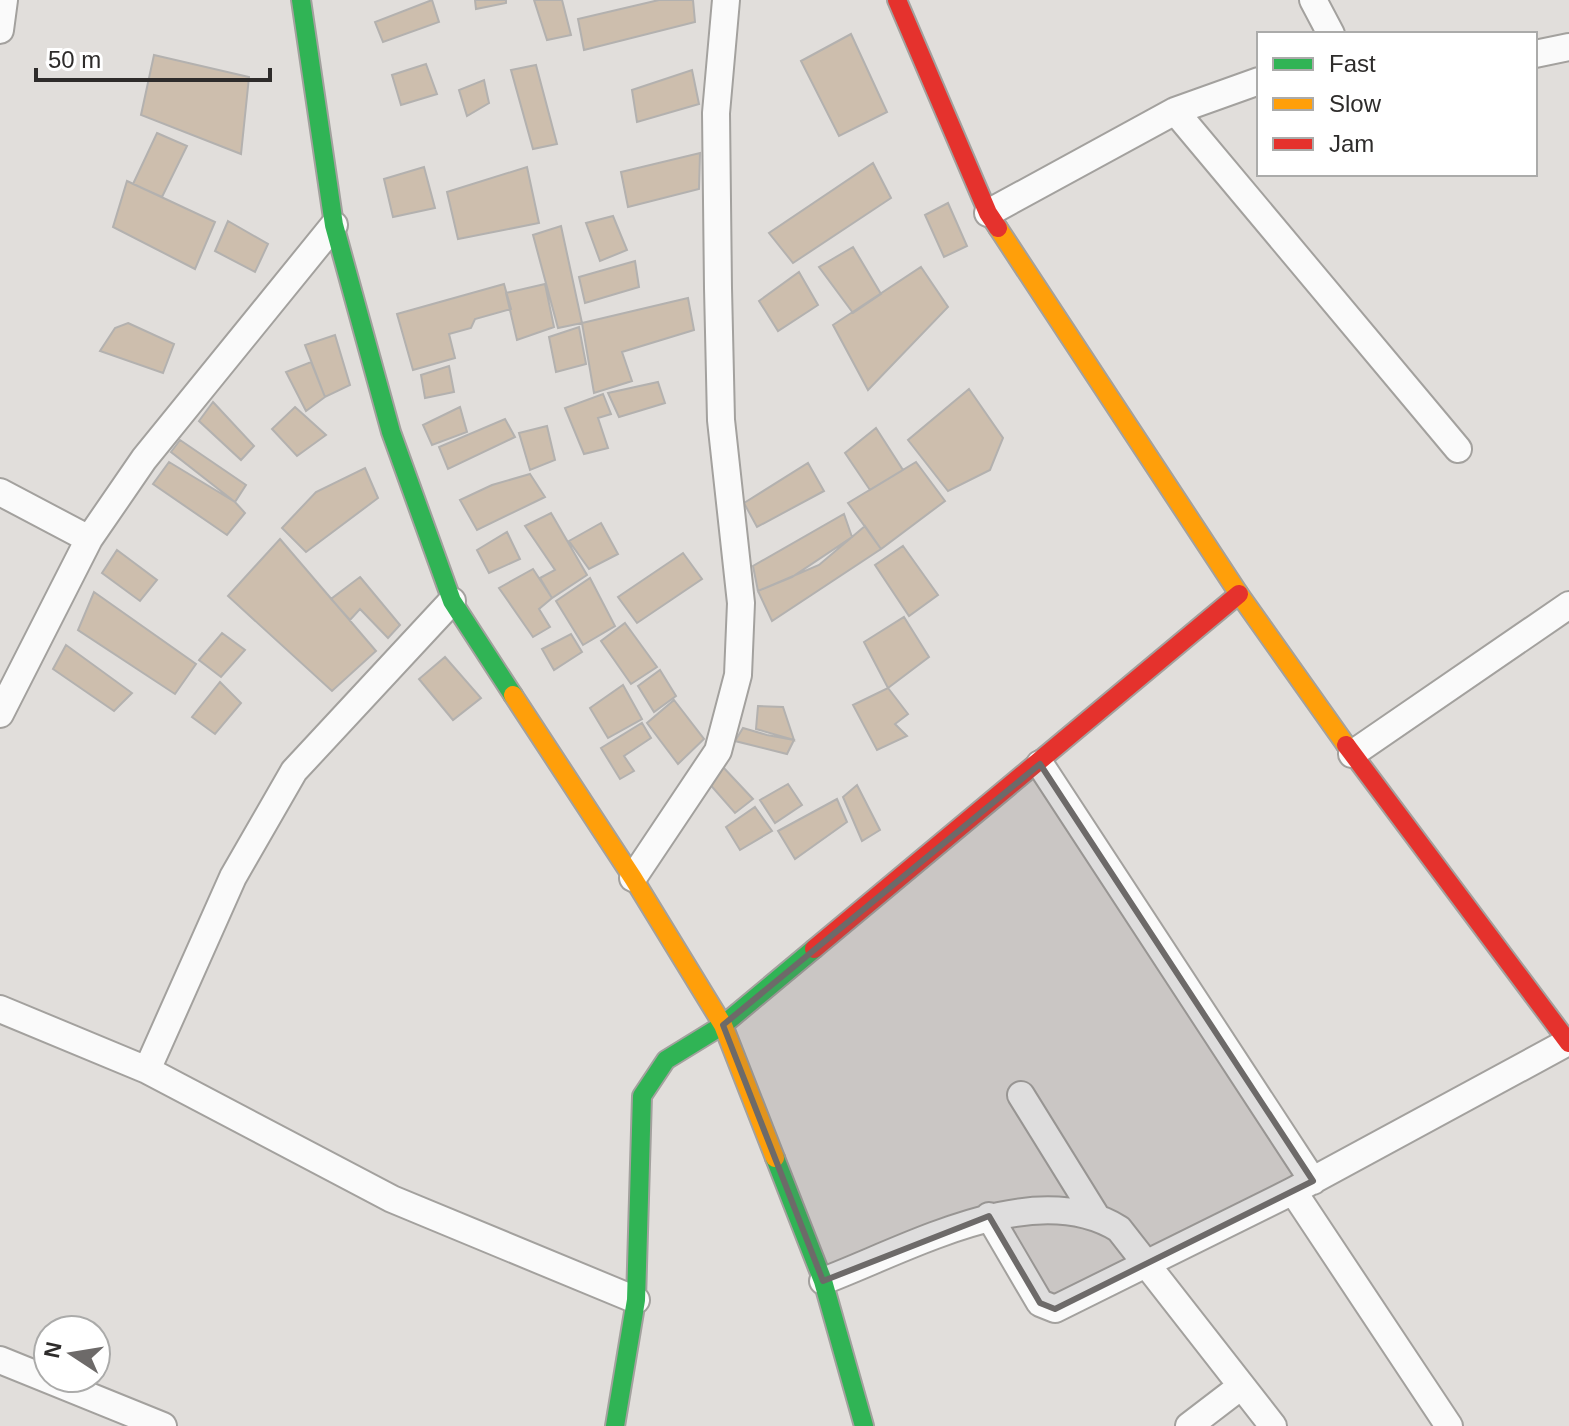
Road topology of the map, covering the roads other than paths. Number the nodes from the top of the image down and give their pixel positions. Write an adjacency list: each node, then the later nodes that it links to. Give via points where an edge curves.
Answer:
1 (4, 0): 6 (street)
2 (301, 0): 13 (street)
3 (726, 0): 23 (street, via 716,113 718,288 721,420 741,603 738,675 718,751)
4 (897, 0): 12 (street)
5 (1313, 0): 7 (street)
6 (0, 30)
7 (1330, 32)
8 (1569, 47): 9 (street)
9 (1537, 54)
10 (1257, 82): 11 (street)
11 (1175, 111): 12 (street); 14 (street)
12 (988, 213): 17 (street)
13 (334, 225): 16 (street, via 144,459); 18 (street, via 391,432)
14 (1458, 449)
15 (0, 492): 16 (street)
16 (89, 539): 20 (street)
17 (1239, 594): 21 (street); 22 (street)
18 (452, 601): 23 (street); 27 (street, via 294,771 233,877)
19 (1569, 605): 21 (street)
20 (0, 714)
21 (1352, 754): 26 (street)
22 (1040, 764): 25 (street); 29 (street)
23 (633, 878): 25 (street)
24 (0, 1009): 27 (street)
25 (723, 1025): 33 (street); 34 (street, via 665,1057 642,1096)
26 (1568, 1042): 29 (street)
27 (147, 1070): 34 (street, via 392,1199)
28 (1021, 1095): 31 (street)
29 (1303, 1186): 32 (street); 42 (street)
30 (989, 1216): 31 (street, via 1027,1210); 32 (street, via 1046,1308 1055,1309); 33 (street)
31 (1096, 1216): 32 (street, via 1119,1229)
32 (1145, 1266): 36 (street)
33 (823, 1281): 39 (street)
34 (636, 1300): 38 (street)
35 (0, 1360): 37 (street)
36 (1240, 1387): 40 (street); 41 (street)
37 (163, 1426)
38 (615, 1426)
39 (864, 1426)
40 (1189, 1426)
41 (1273, 1426)
42 (1449, 1426)

